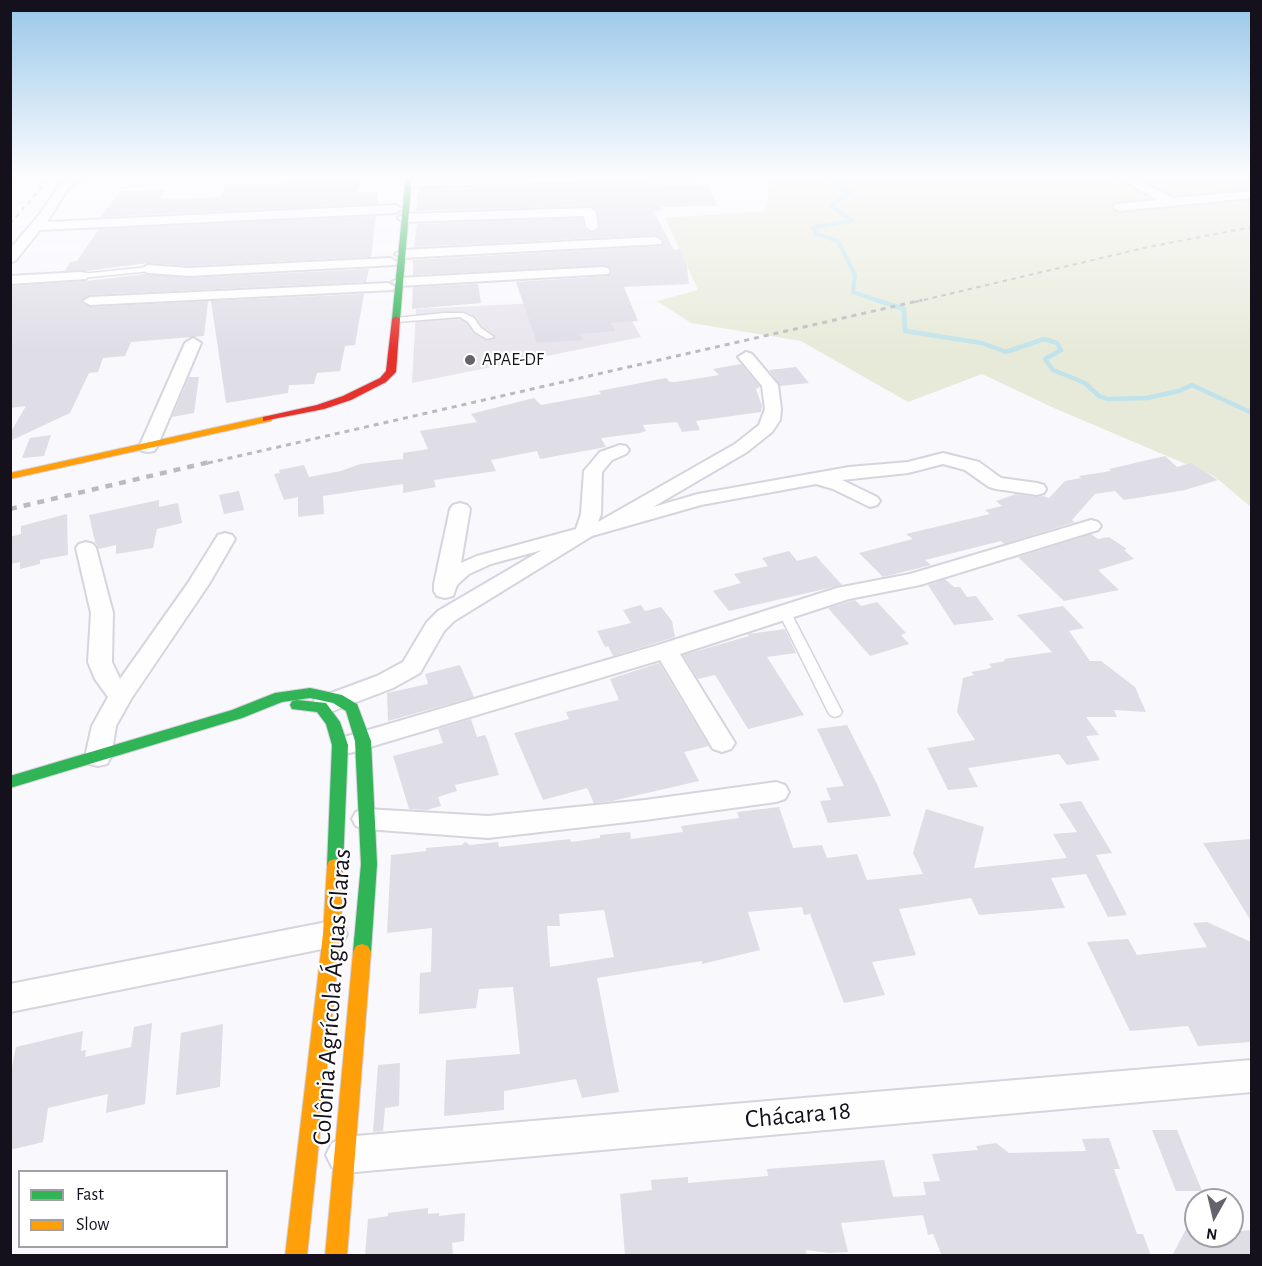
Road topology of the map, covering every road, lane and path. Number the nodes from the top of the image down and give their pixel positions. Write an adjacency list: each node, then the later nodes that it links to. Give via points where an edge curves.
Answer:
1 (29, 234): 4 (street)
2 (398, 234): 5 (street)
3 (656, 241): 5 (street)
4 (10, 258)
5 (396, 258): 6 (street, via 209,272); 10 (street)
6 (148, 269): 8 (lane)
7 (603, 271): 10 (street)
8 (81, 276): 9 (street)
9 (10, 280)
10 (393, 285): 11 (street); 12 (street); 16 (street, via 378,372)
11 (90, 300)
12 (396, 320): 13 (lane, via 461,315); 16 (street, via 391,372 383,381)
13 (490, 337)
14 (194, 343): 17 (street)
15 (746, 357): 25 (street, via 770,385 771,420 766,428 716,464)
16 (362, 391): 17 (street, via 326,405)
17 (148, 447): 19 (street)
18 (620, 450): 25 (street, via 606,456 593,471 590,524)
19 (10, 476)
20 (816, 479): 21 (street, via 908,467 943,458 972,466 996,483); 22 (street, via 840,485); 25 (street, via 698,500)
21 (1037, 489)
22 (870, 501)
23 (460, 509): 28 (street)
24 (1091, 526): 29 (street, via 913,580 845,593)
25 (594, 530): 28 (street, via 484,560 462,570); 30 (street)
26 (225, 539): 32 (street)
27 (86, 548): 32 (street, via 102,613 100,662 106,679)
28 (445, 584): 30 (street)
29 (785, 613): 31 (street); 34 (lane)
30 (446, 616): 33 (street, via 412,666 385,682)
31 (666, 650): 35 (street); 36 (street)
32 (120, 696): 37 (street, via 104,726)
33 (329, 703): 35 (street, via 333,722); 35 (street, via 352,708); 37 (street, via 310,693 294,694)
34 (835, 712)
35 (352, 743): 40 (street, Colônia Agrícola Águas Claras); 41 (street, Colônia Agrícola Águas Claras)
36 (722, 743)
37 (98, 757): 38 (street)
38 (10, 783)
39 (776, 792): 40 (street, via 488,827)
40 (366, 819): 44 (street, Colônia Agrícola Águas Claras, via 369,864)
41 (332, 934): 42 (street); 45 (street, Colônia Agrícola Águas Claras)
42 (10, 998)
43 (1251, 1076): 44 (street, Chácara 18)
44 (344, 1155): 46 (street, Colônia Agrícola Águas Claras)
45 (296, 1256)
46 (336, 1256)

